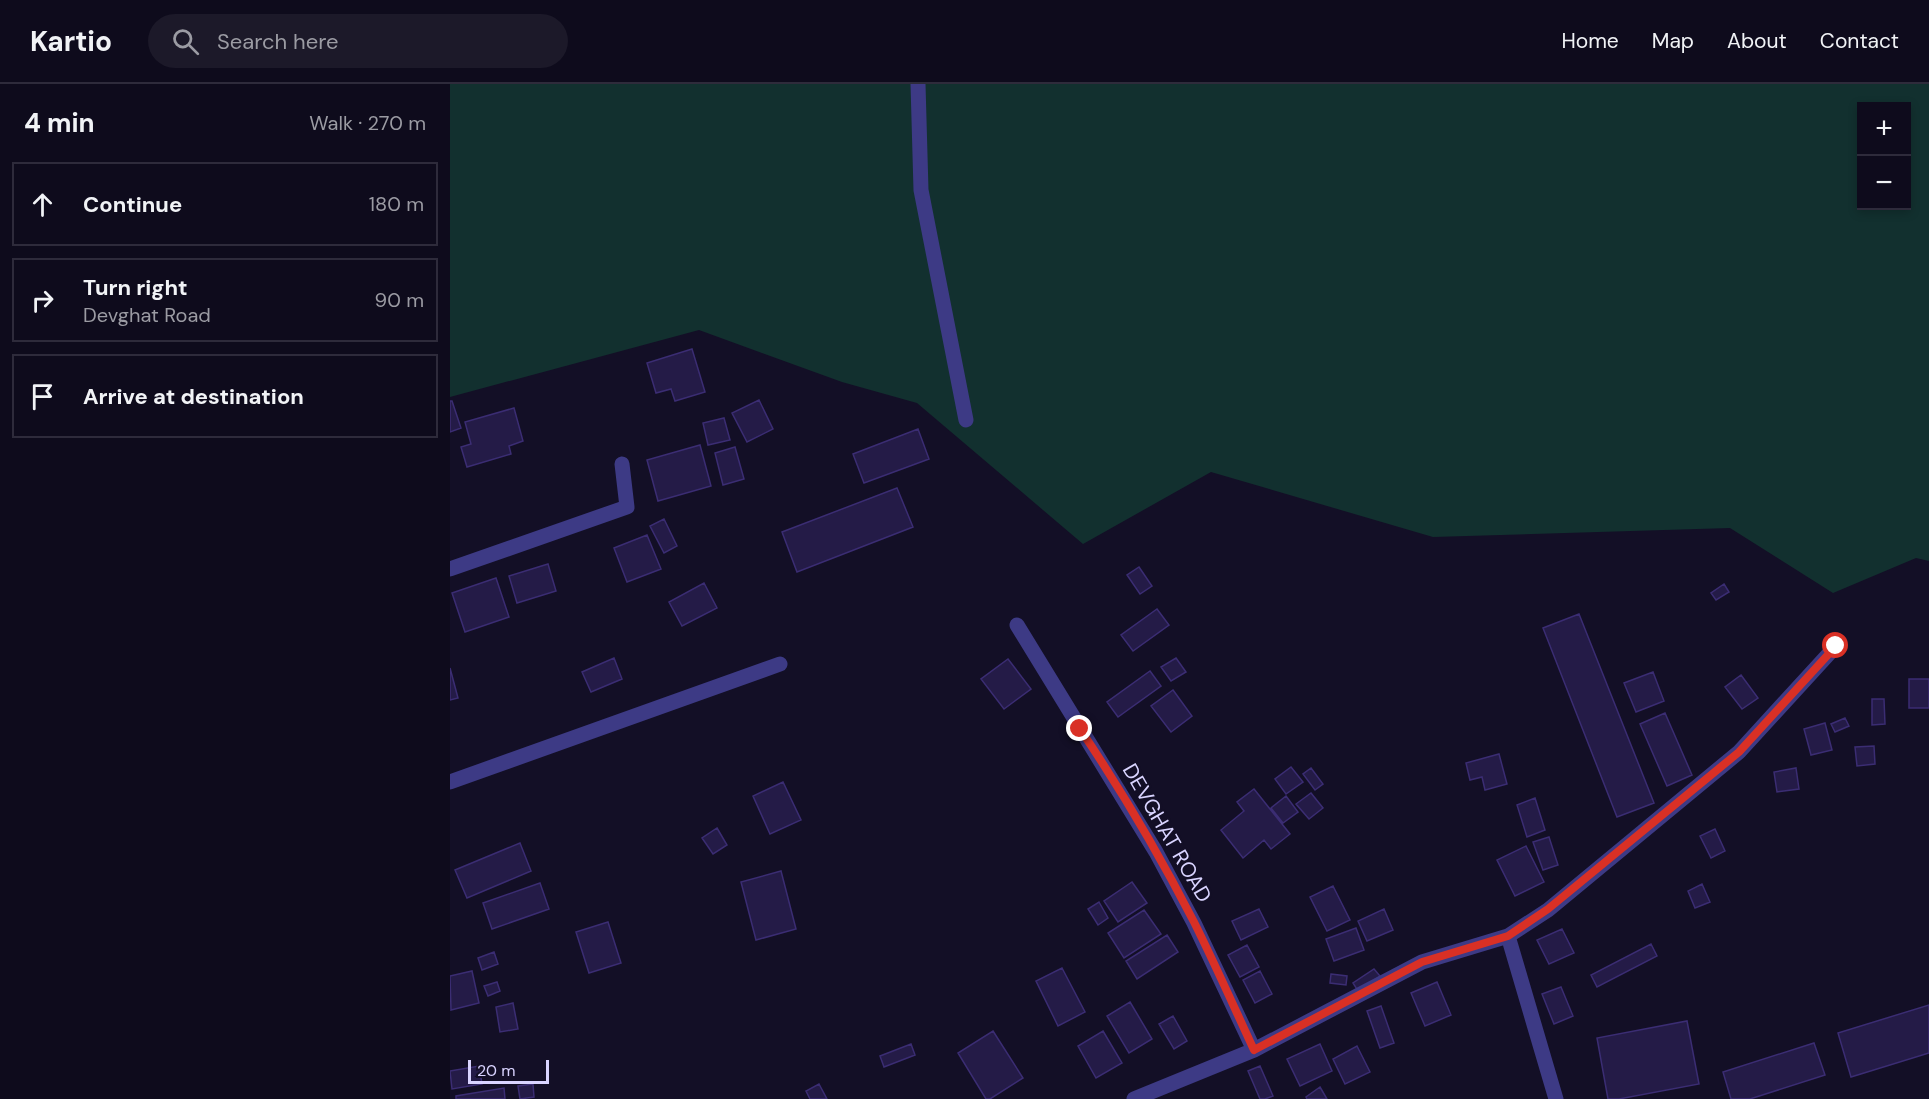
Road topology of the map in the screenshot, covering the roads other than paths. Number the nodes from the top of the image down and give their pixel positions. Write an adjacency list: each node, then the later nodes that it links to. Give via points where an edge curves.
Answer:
1 (918, 84): 2 (street, via 921,190)
2 (966, 420)
3 (622, 464): 4 (street, via 627,507)
4 (450, 569)
5 (1017, 625): 10 (street, DEVGHAT ROAD, via 1156,852)
6 (1836, 646): 9 (street, via 1739,752 1548,909)
7 (780, 664): 8 (street)
8 (450, 782)
9 (1508, 936): 10 (street, via 1422,962); 12 (street)
10 (1254, 1050): 11 (street)
11 (1134, 1099)
12 (1556, 1099)

